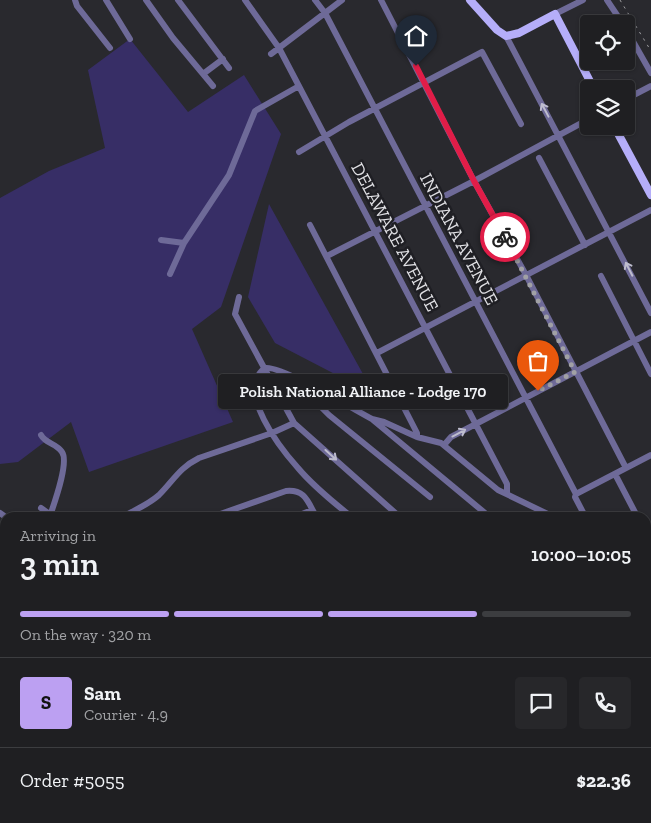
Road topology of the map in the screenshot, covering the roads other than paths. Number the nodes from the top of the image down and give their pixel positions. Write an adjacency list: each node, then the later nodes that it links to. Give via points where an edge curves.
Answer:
1 (75, 0): 19 (street)
2 (106, 0): 17 (street)
3 (146, 0): 25 (street)
4 (178, 0): 22 (street)
5 (246, 0): 20 (street, DELAWARE AVENUE)
6 (315, 0): 13 (street, INDIANA AVENUE)
7 (342, 0): 13 (street)
8 (381, 0): 27 (street)
9 (470, 0): 16 (main road)
10 (583, 0): 12 (street)
11 (607, 0): 15 (street)
12 (570, 3): 14 (street)
13 (325, 13): 20 (street); 32 (street, INDIANA AVENUE)
14 (555, 14): 16 (main road, via 519,33); 26 (main road)
15 (617, 15)
16 (506, 36): 36 (street, one-way to 16)
17 (130, 40)
18 (635, 45): 24 (street)
19 (110, 48)
20 (279, 48): 21 (street); 29 (street, DELAWARE AVENUE)
21 (271, 54)
22 (223, 59): 23 (street); 25 (street)
23 (229, 68)
24 (651, 73)
25 (203, 74): 28 (street)
26 (589, 80)
27 (424, 82): 32 (street); 33 (street, via 482,52); 40 (street)
28 (213, 86)
29 (299, 86): 35 (street, DELAWARE AVENUE); 48 (street, via 254,111 229,175)
30 (651, 86): 31 (street)
31 (635, 94)
32 (374, 109): 35 (street); 42 (street, INDIANA AVENUE)
33 (521, 124)
34 (580, 124): 36 (street)
35 (325, 135): 38 (street); 45 (street, DELAWARE AVENUE)
36 (559, 135): 40 (street); 46 (street)
37 (619, 135): 41 (main road)
38 (299, 152)
39 (539, 158): 49 (street)
40 (474, 181): 42 (street); 52 (street)
41 (651, 196)
42 (424, 205): 45 (street); 55 (street, INDIANA AVENUE)
43 (651, 210): 46 (street)
44 (310, 225): 50 (street)
45 (375, 232): 50 (street); 57 (street, DELAWARE AVENUE)
46 (609, 232): 49 (street); 56 (street, one-way to 46)
47 (160, 240): 48 (street)
48 (184, 243): 51 (street)
49 (584, 245): 52 (street)
50 (327, 256): 60 (street)
51 (170, 274)
52 (526, 276): 55 (street); 62 (street)
53 (601, 276): 59 (street)
54 (239, 297): 61 (street, via 236,314)
55 (475, 302): 57 (street); 65 (street, INDIANA AVENUE)
56 (651, 313)
57 (426, 327): 60 (street); 68 (street, DELAWARE AVENUE)
58 (651, 332): 59 (street)
59 (634, 341): 62 (street); 63 (street)
60 (377, 353): 71 (street)
61 (265, 368): 64 (street, via 273,368); 67 (street); 69 (street, via 256,379 255,397)
62 (575, 372): 65 (street); 74 (street)
63 (651, 374)
64 (302, 381): 66 (street); 78 (street, via 312,398 329,415)
65 (526, 398): 68 (street); 77 (street, INDIANA AVENUE)
66 (372, 419): 71 (street); 89 (street)
67 (294, 422): 69 (street); 88 (street, one-way to 88)
68 (476, 424): 72 (street, one-way to 68, via 450,437); 76 (street, DELAWARE AVENUE, via 507,484)
69 (272, 433): 84 (street, via 188,464 158,495); 87 (street, via 298,469)
70 (41, 434): 83 (street, via 64,456)
71 (417, 437): 72 (street)
72 (444, 445): 76 (street)
73 (651, 455): 74 (street)
74 (626, 468): 75 (street)
75 (615, 474): 77 (street); 93 (street)
76 (507, 494): 90 (street)
77 (576, 495): 92 (street, INDIANA AVENUE)
78 (430, 497)
79 (550, 507): 91 (street)
80 (41, 508): 82 (street)
81 (312, 510): 85 (street, via 303,495 295,490); 86 (street)
82 (49, 512)
83 (51, 512)
84 (131, 512)
85 (226, 512)
86 (307, 512)
87 (346, 512)
88 (394, 512)
89 (484, 512)
90 (545, 512)
91 (552, 512)
92 (583, 512)
93 (635, 512)

